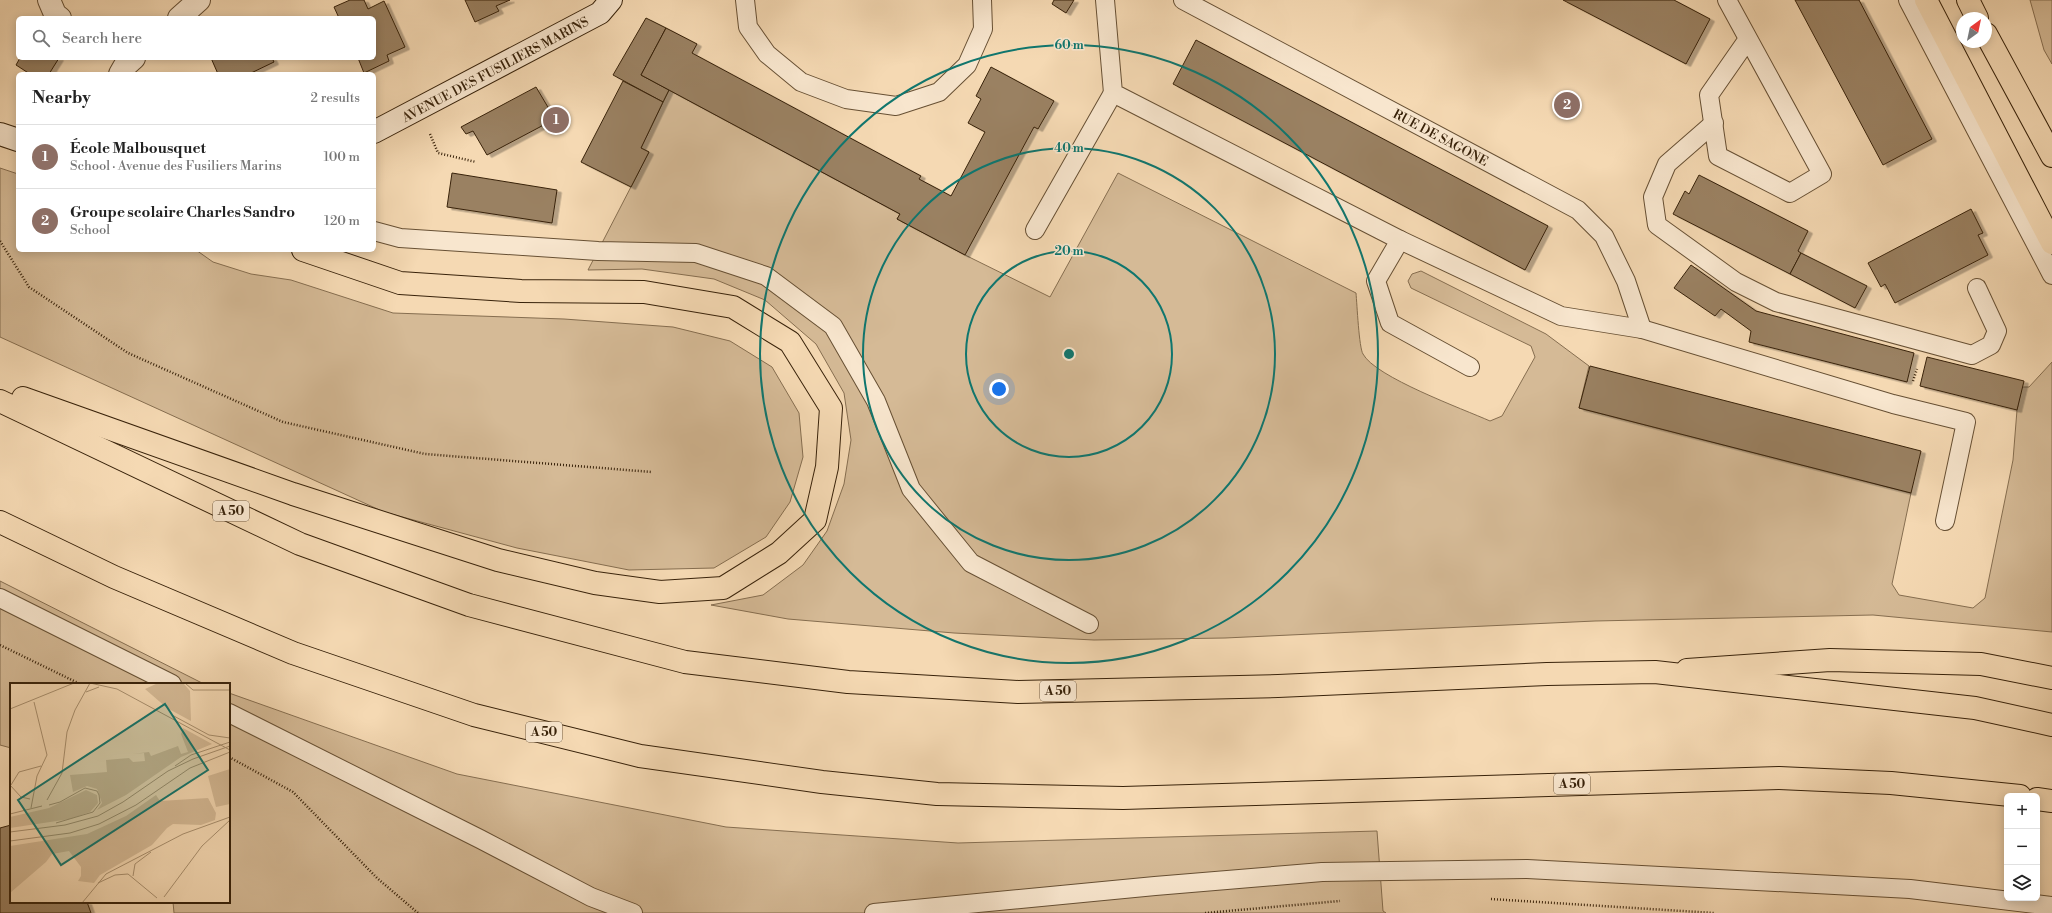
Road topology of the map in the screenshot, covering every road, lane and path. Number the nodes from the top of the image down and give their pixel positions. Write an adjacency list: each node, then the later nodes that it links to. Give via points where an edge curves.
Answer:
1 (49, 0): 13 (street)
2 (198, 0): 14 (street)
3 (611, 0): 19 (street, AVENUE DES FUSILIERS MARINS, via 600,13)
4 (745, 0): 5 (lane, via 748,27 767,54 801,82 846,99 896,106 939,92 967,65 983,30)
5 (982, 0)
6 (1105, 0): 18 (lane)
7 (1183, 0): 34 (lane, RUE DE SAGONE, via 1578,210 1604,236 1626,281)
8 (1727, 0): 15 (lane)
9 (1908, 0): 17 (lane)
10 (1926, 0): 17 (main road)
11 (1968, 0): 12 (main road)
12 (1974, 12)
13 (58, 16)
14 (181, 16)
15 (1748, 39): 20 (lane, via 1709,95); 20 (lane, via 1822,174 1790,193 1718,156)
16 (1992, 45): 24 (main road)
17 (1952, 65): 30 (main road); 32 (lane)
18 (1113, 93): 26 (lane); 28 (lane)
19 (419, 108): 21 (street, AVENUE DES FUSILIERS MARINS); 25 (path, via 438,153)
20 (1714, 123): 35 (lane, via 1667,164 1653,197 1657,225 1736,282 1776,302)
21 (376, 131)
22 (0, 134): 23 (street)
23 (16, 139)
24 (2052, 156)
25 (476, 162)
26 (1036, 230)
27 (376, 232): 44 (lane, via 400,238 598,251 696,253 766,276 833,326 876,401 911,490 971,563)
28 (1400, 240): 34 (lane, via 1561,316); 36 (lane, via 1376,281 1390,323)
29 (0, 241): 40 (path, via 29,288 128,354 283,422 425,454)
30 (2052, 243)
31 (309, 252): 37 (main road, via 400,283 521,291 644,292 733,307 790,342 831,408 827,467 814,520 780,554 723,588 660,592 595,583 498,560 293,494)
32 (2052, 275)
33 (1977, 288): 35 (lane, via 1997,331 1991,345 1972,354)
34 (1642, 328): 39 (lane)
35 (1924, 342): 39 (path)
36 (1470, 366)
37 (0, 390)
38 (0, 401): 46 (main road, A 50, via 300,544 469,606 685,662 848,682 1018,692 1278,686 1547,674)
39 (1906, 407): 41 (lane, via 1966,422)
40 (652, 472)
41 (1945, 521)
42 (0, 522): 53 (main road, A 50, via 114,577 293,653 474,715 640,756 822,782 937,794 1123,798 1779,778 1891,783)
43 (0, 598): 49 (lane)
44 (1090, 624)
45 (0, 645): 48 (path)
46 (1656, 672): 47 (main road, via 1830,660 1981,664); 51 (main road, A 50, via 1975,708)
47 (2052, 678)
48 (78, 683)
49 (170, 683)
50 (230, 714): 60 (lane, via 591,897)
51 (2052, 725)
52 (230, 758): 59 (path, via 293,792 377,878)
53 (2004, 794)
54 (2040, 799): 55 (main road)
55 (2052, 801)
56 (1485, 898): 63 (path)
57 (1344, 901): 62 (path)
58 (2052, 906): 61 (lane, via 1910,889 1527,869 1322,872)
59 (418, 913)
60 (633, 913)
61 (874, 913)
62 (1205, 913)
63 (1714, 913)

